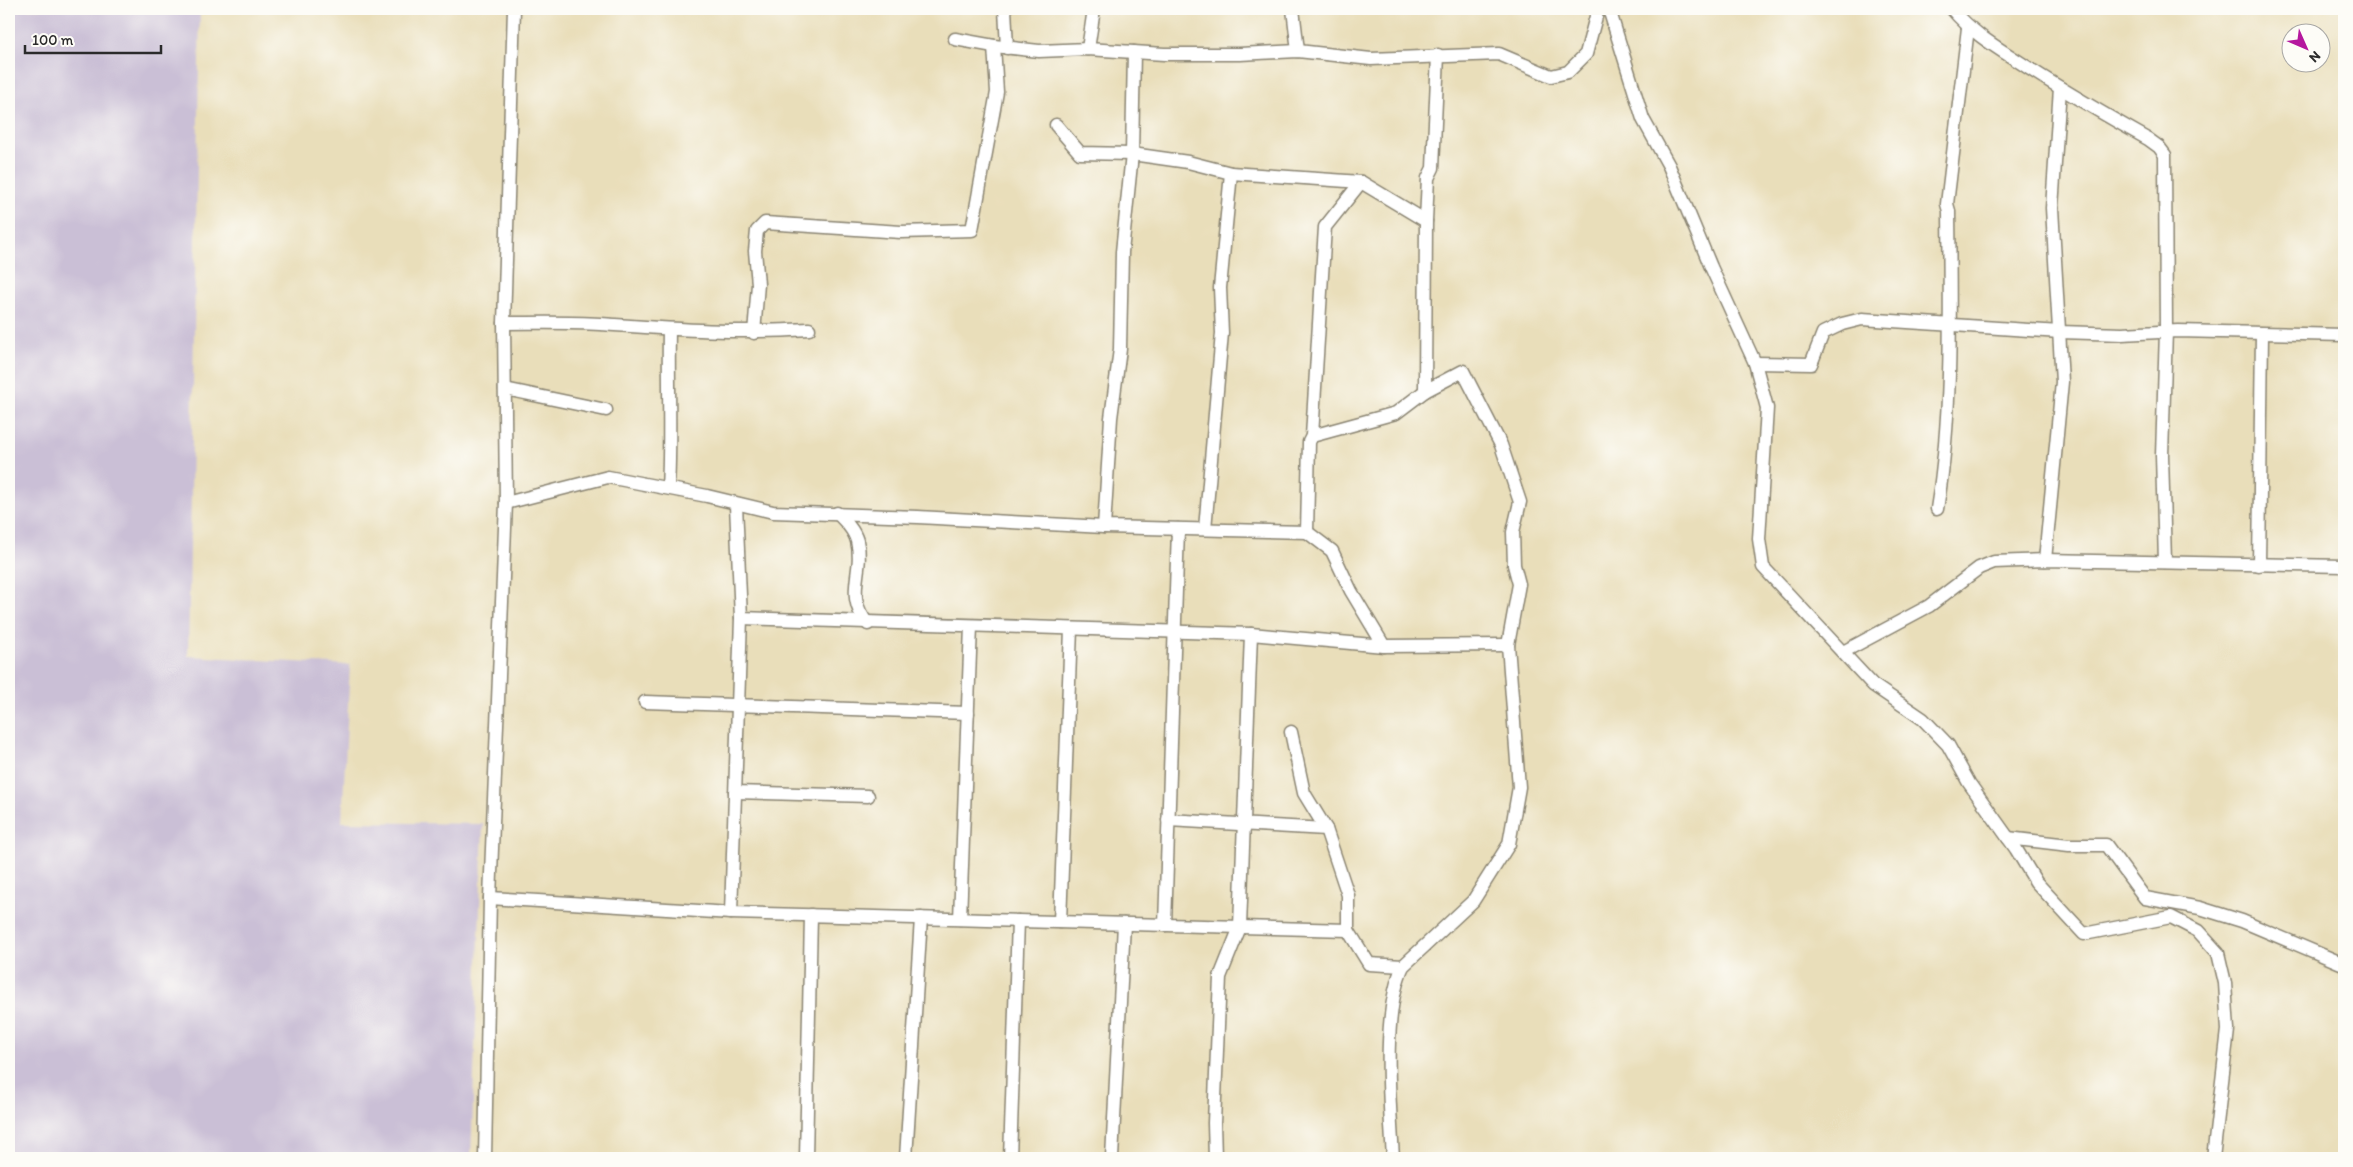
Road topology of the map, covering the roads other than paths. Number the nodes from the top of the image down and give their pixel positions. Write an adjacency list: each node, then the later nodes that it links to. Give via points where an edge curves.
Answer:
1 (514, 9): 21 (street)
2 (1005, 9): 10 (street)
3 (1094, 9): 11 (street)
4 (1293, 9): 12 (street)
5 (1598, 9): 14 (street, via 1586,54 1568,72 1551,76 1499,54)
6 (1609, 9): 30 (street, via 1644,119 1668,166)
7 (1952, 9): 8 (street)
8 (1968, 28): 15 (street); 22 (street, via 1947,204)
9 (955, 39): 10 (street)
10 (1000, 47): 11 (street, via 1039,51); 27 (street, via 997,92 972,230 901,232 764,223 757,232 755,251 758,284)
11 (1088, 49): 13 (street)
12 (1298, 50): 13 (street, via 1240,54); 14 (street, via 1370,59)
13 (1134, 52): 17 (street)
14 (1438, 55): 20 (street, via 1433,168 1428,178)
15 (2060, 88): 25 (street, via 2148,139 2166,155); 26 (street, via 2052,208)
16 (1056, 125): 17 (street, via 1080,152)
17 (1132, 154): 18 (street, via 1188,162); 40 (street, via 1122,252 1120,349 1111,418)
18 (1231, 173): 19 (street); 42 (street, via 1220,288 1222,332)
19 (1361, 182): 20 (street); 34 (street, via 1325,228)
20 (1426, 221): 32 (street)
21 (504, 323): 24 (street, via 598,324); 31 (street)
22 (1951, 324): 26 (street); 30 (street, via 1862,319 1822,333 1812,364); 38 (street, via 1946,443)
23 (809, 329): 27 (street)
24 (669, 330): 27 (street); 35 (street)
25 (2166, 331): 26 (street, via 2122,334); 28 (street); 45 (street, via 2162,454)
26 (2060, 332): 44 (street, via 2062,382)
27 (754, 333)
28 (2262, 334): 29 (street); 46 (street)
29 (2344, 336)
30 (1754, 363): 56 (street, via 1768,408 1759,539 1763,567)
31 (505, 388): 33 (street); 36 (street)
32 (1424, 391): 34 (street, via 1396,413); 54 (street, via 1463,371 1501,446 1520,502 1513,532 1514,565 1519,584)
33 (606, 410)
34 (1312, 436): 43 (street)
35 (668, 488): 36 (street, via 608,477); 37 (street)
36 (506, 503): 67 (street)
37 (736, 505): 39 (street, via 773,512); 48 (street)
38 (1937, 509)
39 (837, 513): 40 (street); 49 (street, via 850,526 857,542 856,602 858,613)
40 (1104, 527): 41 (street)
41 (1178, 529): 42 (street); 52 (street)
42 (1205, 529): 43 (street)
43 (1307, 532): 55 (street, via 1332,551 1351,591)
44 (2045, 560): 45 (street); 56 (street, via 1994,562 1979,568 1929,606)
45 (2165, 562): 46 (street)
46 (2259, 565): 47 (street)
47 (2344, 566)
48 (741, 618): 49 (street); 58 (street)
49 (868, 624): 50 (street)
50 (971, 626): 51 (street); 59 (street)
51 (1072, 629): 52 (street); 73 (street)
52 (1175, 632): 53 (street); 63 (street)
53 (1251, 634): 55 (street); 64 (street)
54 (1508, 645): 55 (street); 79 (street, via 1520,787 1508,844 1473,901)
55 (1384, 646)
56 (1842, 652): 66 (street, via 1873,685 1923,719 1948,745 1969,783)
57 (645, 702): 58 (street)
58 (738, 705): 59 (street); 61 (street)
59 (968, 713): 71 (street)
60 (1291, 732): 65 (street, via 1304,793)
61 (735, 792): 62 (street); 68 (street)
62 (868, 796)
63 (1168, 820): 64 (street); 75 (street)
64 (1244, 824): 65 (street); 76 (street)
65 (1326, 829): 77 (street, via 1348,895)
66 (2008, 838): 78 (street, via 2069,846 2106,845 2145,898 2200,908 2242,921); 87 (street, via 2036,882 2084,934 2171,917 2198,931 2218,953 2225,983 2228,1030)
67 (490, 898): 68 (street); 80 (street)
68 (731, 913): 69 (street)
69 (811, 915): 70 (street); 81 (street)
70 (920, 918): 71 (street); 82 (street)
71 (960, 919): 72 (street)
72 (1018, 921): 73 (street); 83 (street)
73 (1060, 922): 74 (street)
74 (1124, 924): 75 (street); 84 (street)
75 (1165, 925): 76 (street)
76 (1240, 927): 77 (street); 85 (street, via 1220,976 1214,1123)
77 (1348, 930): 79 (street, via 1369,964)
78 (2344, 962)
79 (1403, 966): 86 (street, via 1393,996 1391,1024)
80 (485, 1158)
81 (806, 1158)
82 (906, 1158)
83 (1010, 1158)
84 (1112, 1158)
85 (1216, 1158)
86 (1393, 1158)
87 (2213, 1158)

